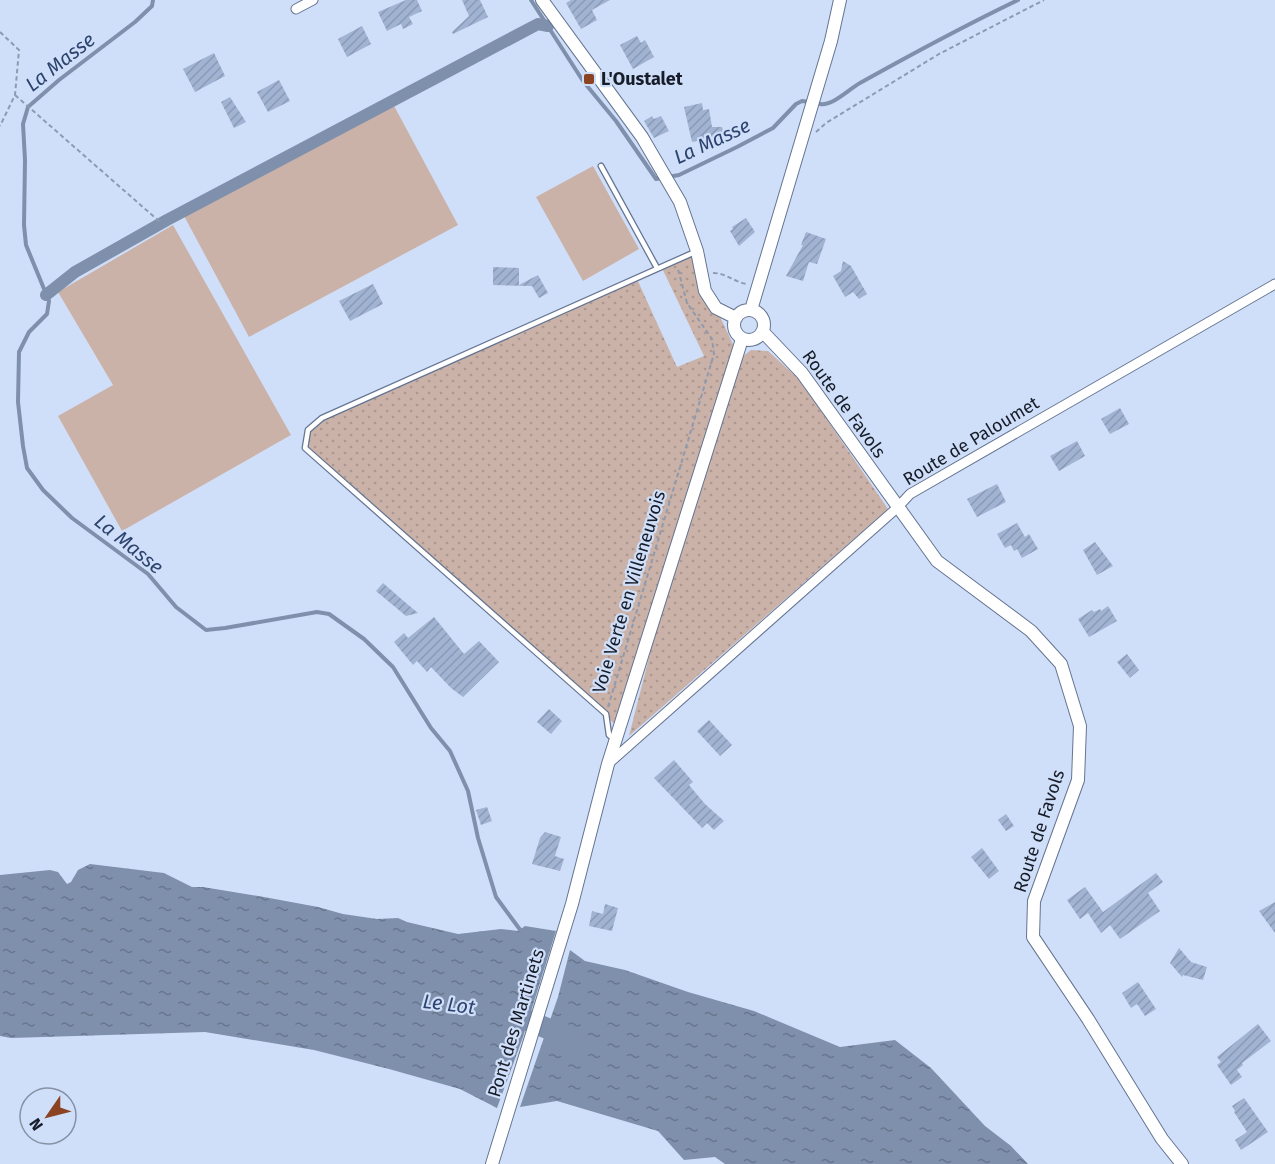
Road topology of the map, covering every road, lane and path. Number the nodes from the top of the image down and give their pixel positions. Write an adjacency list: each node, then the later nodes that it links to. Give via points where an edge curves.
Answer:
1 (313, 0): 5 (street)
2 (542, 0): 12 (street, via 642,137 680,202)
3 (840, 0): 17 (street)
4 (1044, 0): 9 (path, via 939,54 826,123)
5 (296, 9)
6 (0, 32): 7 (path, via 19,50)
7 (15, 95): 8 (path); 11 (path)
8 (0, 126)
9 (810, 138)
10 (601, 166): 13 (lane)
11 (160, 222)
12 (697, 251): 13 (lane); 14 (street)
13 (657, 268): 23 (lane, via 321,418 308,430 305,448)
14 (702, 274): 17 (path, via 717,272); 19 (street, via 705,291 716,308)
15 (680, 278): 23 (path, Voie Verte en Villeneuvois, via 687,303 712,339 714,354)
16 (1275, 284): 22 (street, Route de Paloumet, via 910,494)
17 (756, 285): 18 (street)
18 (751, 310): 19 (street); 20 (street, via 763,318)
19 (736, 318): 21 (street, via 734,327)
20 (763, 332): 21 (street, via 756,339); 22 (street, Route de Favols, via 802,373)
21 (742, 339): 24 (street, Pont des Martinets)
22 (897, 508): 25 (street, Route de Paloumet); 27 (street, Route de Favols, via 937,561 1031,631 1061,664 1080,726 1078,780 1034,901 1033,937 1162,1139)
23 (606, 714): 24 (lane, via 609,735)
24 (616, 741): 25 (street, Pont des Martinets)
25 (608, 764): 26 (street, Pont des Martinets, via 572,904)
26 (494, 1159)
27 (1182, 1164)

